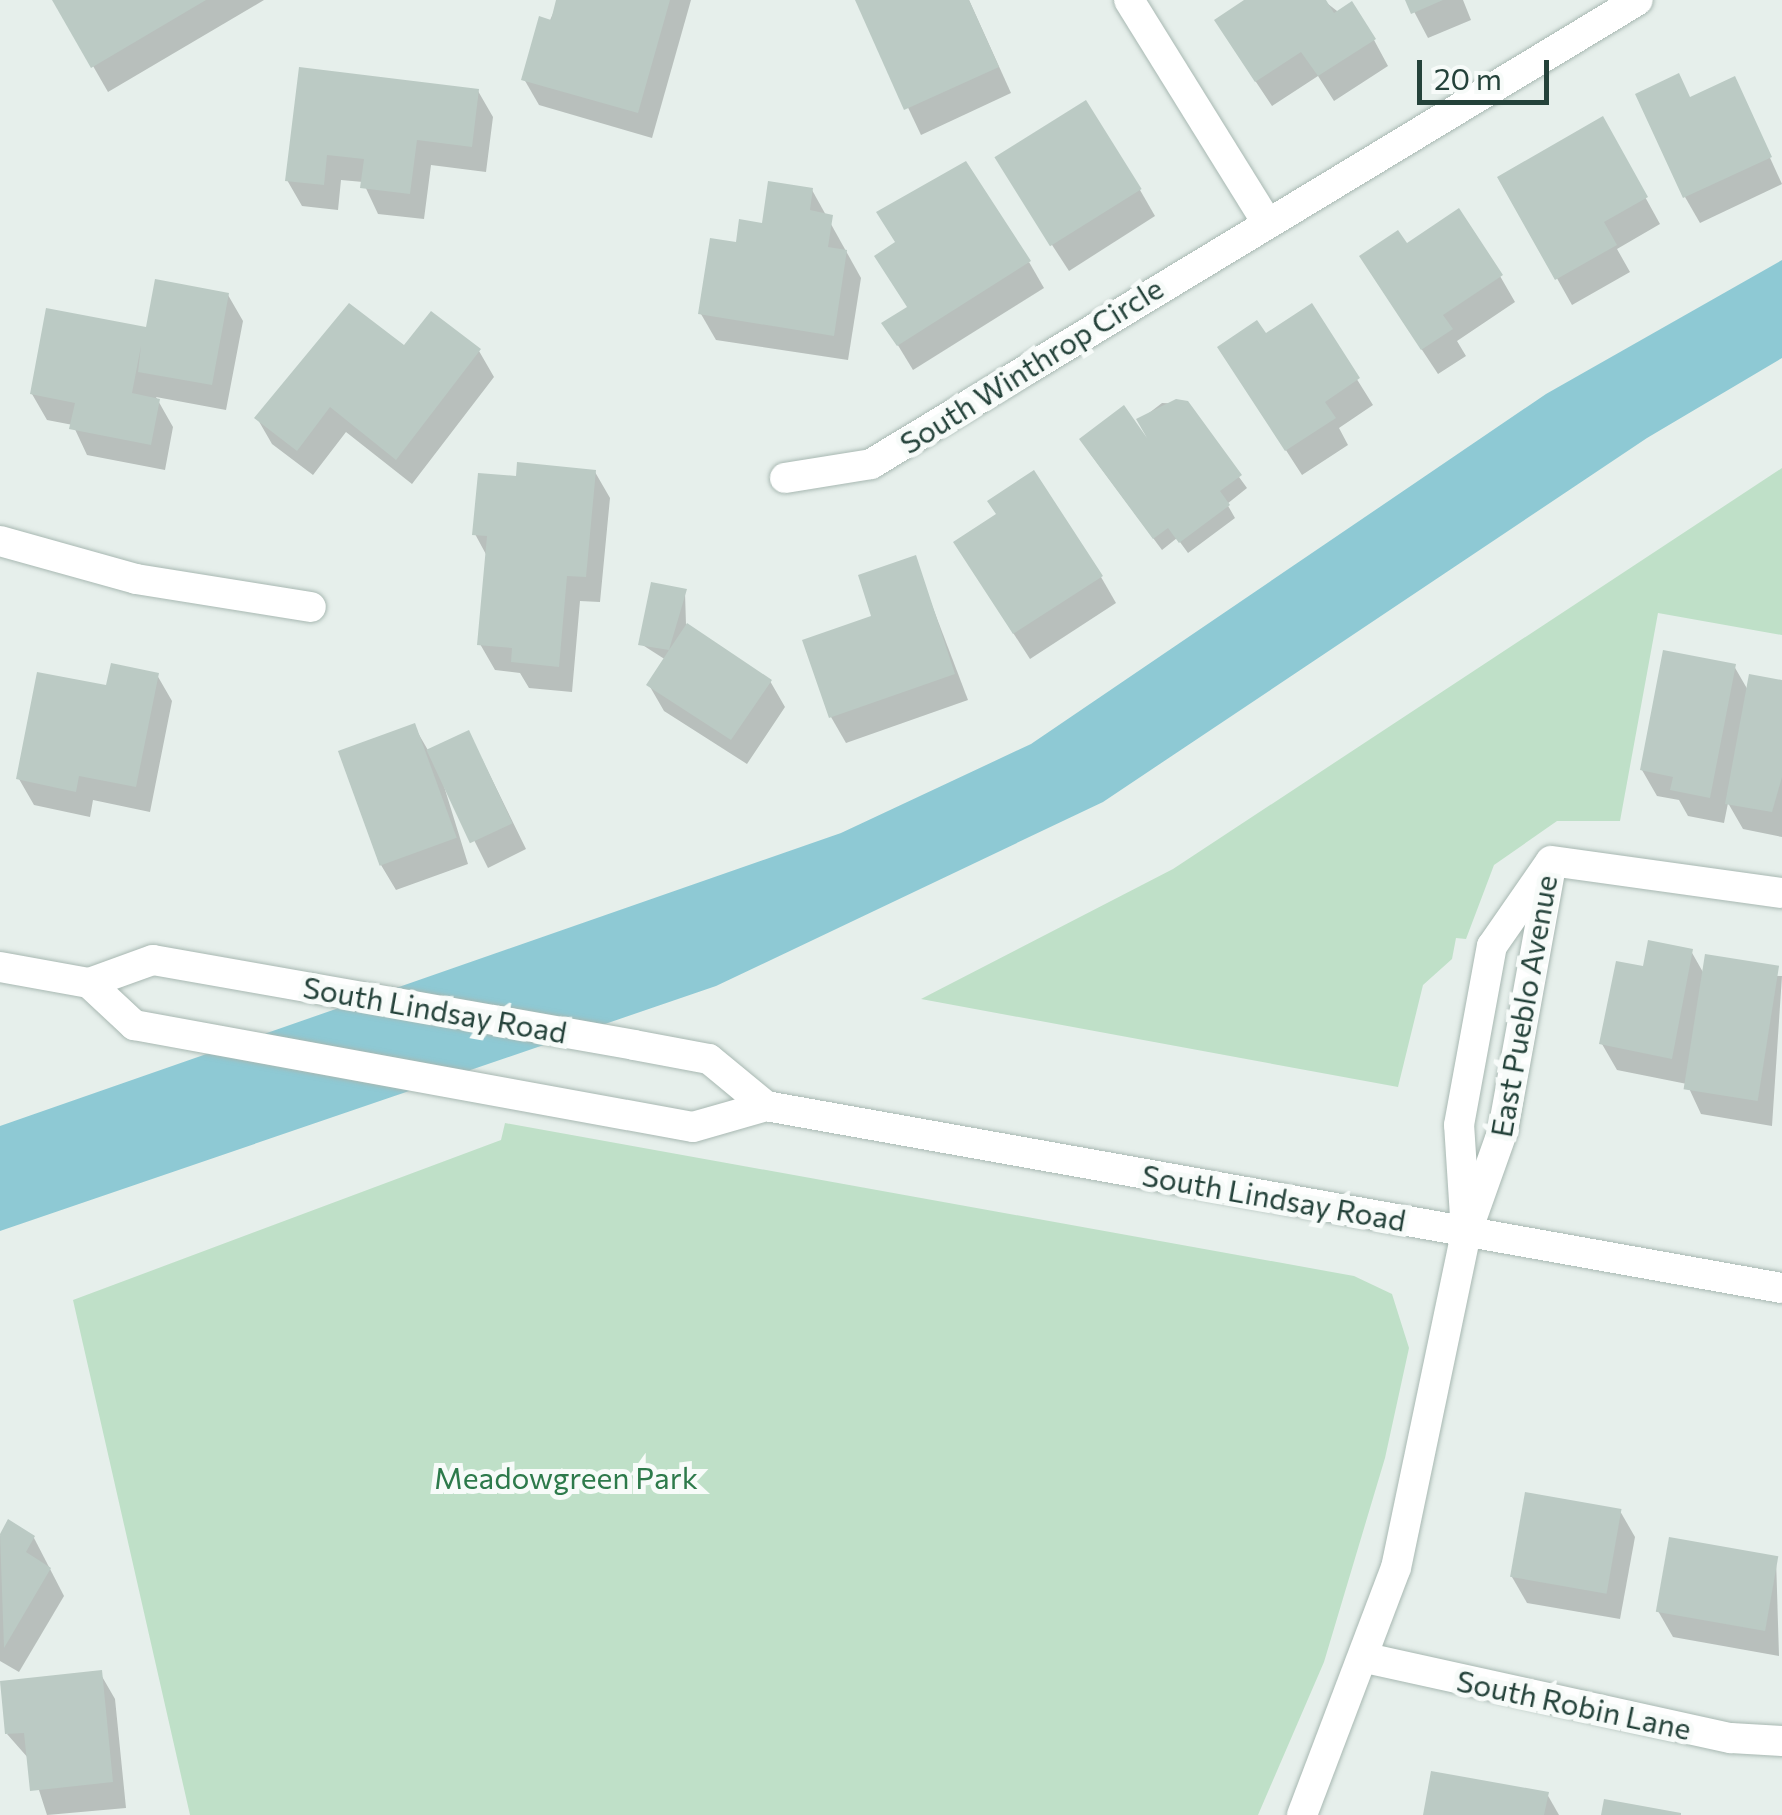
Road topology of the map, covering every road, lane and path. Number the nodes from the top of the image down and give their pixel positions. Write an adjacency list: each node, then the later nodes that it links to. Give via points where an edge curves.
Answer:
1 (1129, 0): 3 (street)
2 (1638, 0): 3 (street, South Winthrop Circle)
3 (1265, 218): 4 (street, South Winthrop Circle, via 871,464)
4 (785, 478)
5 (0, 541): 6 (street, via 136,579)
6 (311, 606)
7 (1552, 862): 8 (street); 12 (street, East Pueblo Avenue, via 1503,1130); 12 (street, East Pueblo Avenue, via 1492,946 1459,1125)
8 (1782, 893)
9 (0, 967): 10 (street)
10 (89, 983): 11 (street, South Lindsay Road, via 134,1025 693,1127); 11 (street, South Lindsay Road, via 152,960 634,1045 709,1059)
11 (766, 1106): 12 (street, South Lindsay Road)
12 (1466, 1232): 13 (street, South Lindsay Road); 14 (street, East Pueblo Avenue, via 1431,1431)
13 (1782, 1288)
14 (1366, 1658): 15 (street, South Robin Lane, via 1731,1738); 16 (street, East Pueblo Avenue)
15 (1782, 1741)
16 (1302, 1815)

